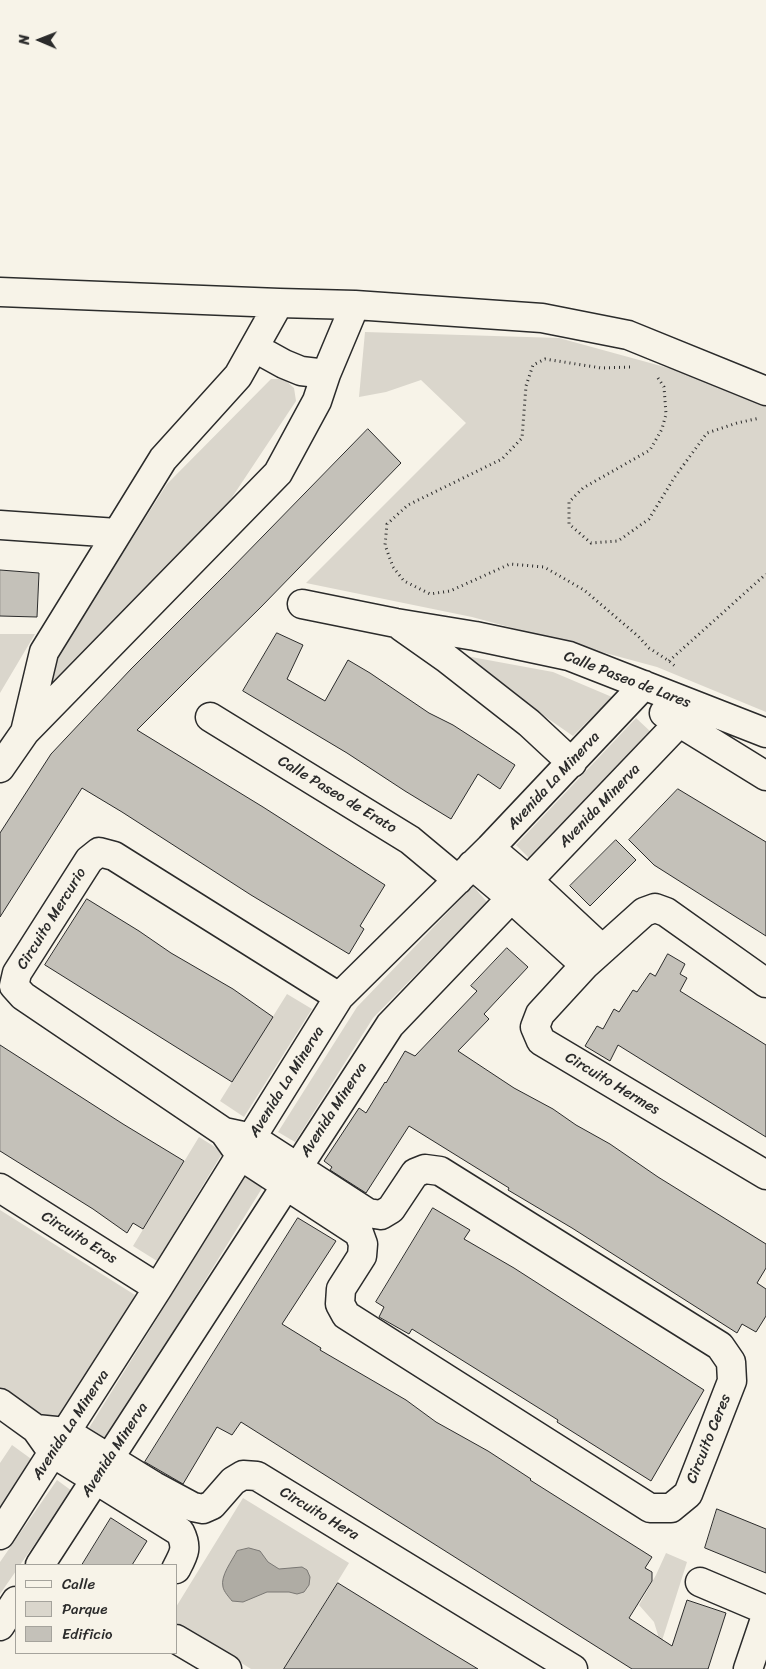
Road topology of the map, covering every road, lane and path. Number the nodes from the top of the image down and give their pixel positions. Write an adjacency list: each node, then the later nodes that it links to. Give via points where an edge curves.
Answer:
1 (0, 292): 2 (street)
2 (279, 304): 3 (street); 4 (street)
3 (355, 305): 7 (street); 8 (street, via 542,318 628,335)
4 (255, 348): 7 (street, via 301,371); 11 (street, via 238,376 163,459)
5 (634, 367): 12 (path, via 600,368 545,359 533,364 526,386 522,438 502,459 408,505 394,516 387,524 386,545 393,567 404,581 430,594 450,591 510,564 544,567 584,590 650,648 670,661)
6 (654, 373): 9 (path, via 664,387 666,414 650,450 583,488 569,502 570,524 591,542 618,541 650,520 674,478 707,434 737,423)
7 (326, 374): 18 (street, via 317,401 278,473)
8 (766, 391)
9 (766, 419)
10 (0, 525): 11 (street)
11 (117, 533): 18 (street, via 44,652)
12 (766, 574)
13 (302, 604): 14 (street, Calle Paseo de Lares)
14 (396, 623): 15 (street, Calle Paseo de Lares, via 568,656); 20 (street, Calle Paseo de Lares, via 529,723)
15 (640, 690): 16 (street, Calle Paseo de Lares); 20 (street, Avenida La Minerva)
16 (687, 715): 19 (street, Calle Paseo de Lares); 22 (street, Calle Paseo de Lares); 24 (street, Avenida Minerva)
17 (210, 717): 23 (street, Calle Paseo de Erato, via 410,840)
18 (25, 732): 21 (street)
19 (766, 733)
20 (572, 763): 23 (street, Avenida La Minerva)
21 (0, 768)
22 (766, 776)
23 (473, 865): 24 (street); 27 (street, Avenida La Minerva)
24 (520, 889): 25 (street); 30 (street, Avenida Minerva, via 390,1025)
25 (594, 957): 26 (street, Circuito Hermes, via 644,912 655,908 666,912); 29 (street, Circuito Hermes, via 540,1014 535,1027 541,1041)
26 (766, 983)
27 (339, 997): 28 (street, Avenida La Minerva); 28 (street, Circuito Mercurio, via 114,856 99,852 89,860 18,973 14,986 23,996)
28 (247, 1147): 30 (street, Circuito Mercurio); 32 (street, Avenida La Minerva)
29 (766, 1175)
30 (291, 1176): 30 (street, Circuito Ceres, via 359,1234 363,1244 362,1256 341,1289 340,1304 346,1315 650,1508 671,1508 688,1494 732,1381 731,1362 720,1346 440,1171 425,1169 415,1173 390,1209 380,1215 368,1213); 35 (street, Avenida Minerva)
31 (0, 1188): 32 (street, Circuito Eros)
32 (158, 1288): 34 (street, Avenida La Minerva)
33 (0, 1403): 34 (street)
34 (60, 1443): 35 (street, Circuito Hera); 36 (street, Avenida La Minerva)
35 (103, 1470): 37 (street, Avenida Minerva); 38 (street, Circuito Hera, via 180,1532 185,1541 185,1552); 46 (street, Circuito Hera, via 202,1509 212,1505 233,1481 243,1475 256,1476)
36 (0, 1535)
37 (41, 1564)
38 (178, 1565)
39 (700, 1582): 41 (street)
40 (15, 1603): 43 (street)
41 (766, 1610)
42 (766, 1616): 47 (street)
43 (0, 1626)
44 (178, 1640): 45 (street)
45 (227, 1669)
46 (573, 1669)
47 (748, 1669)

